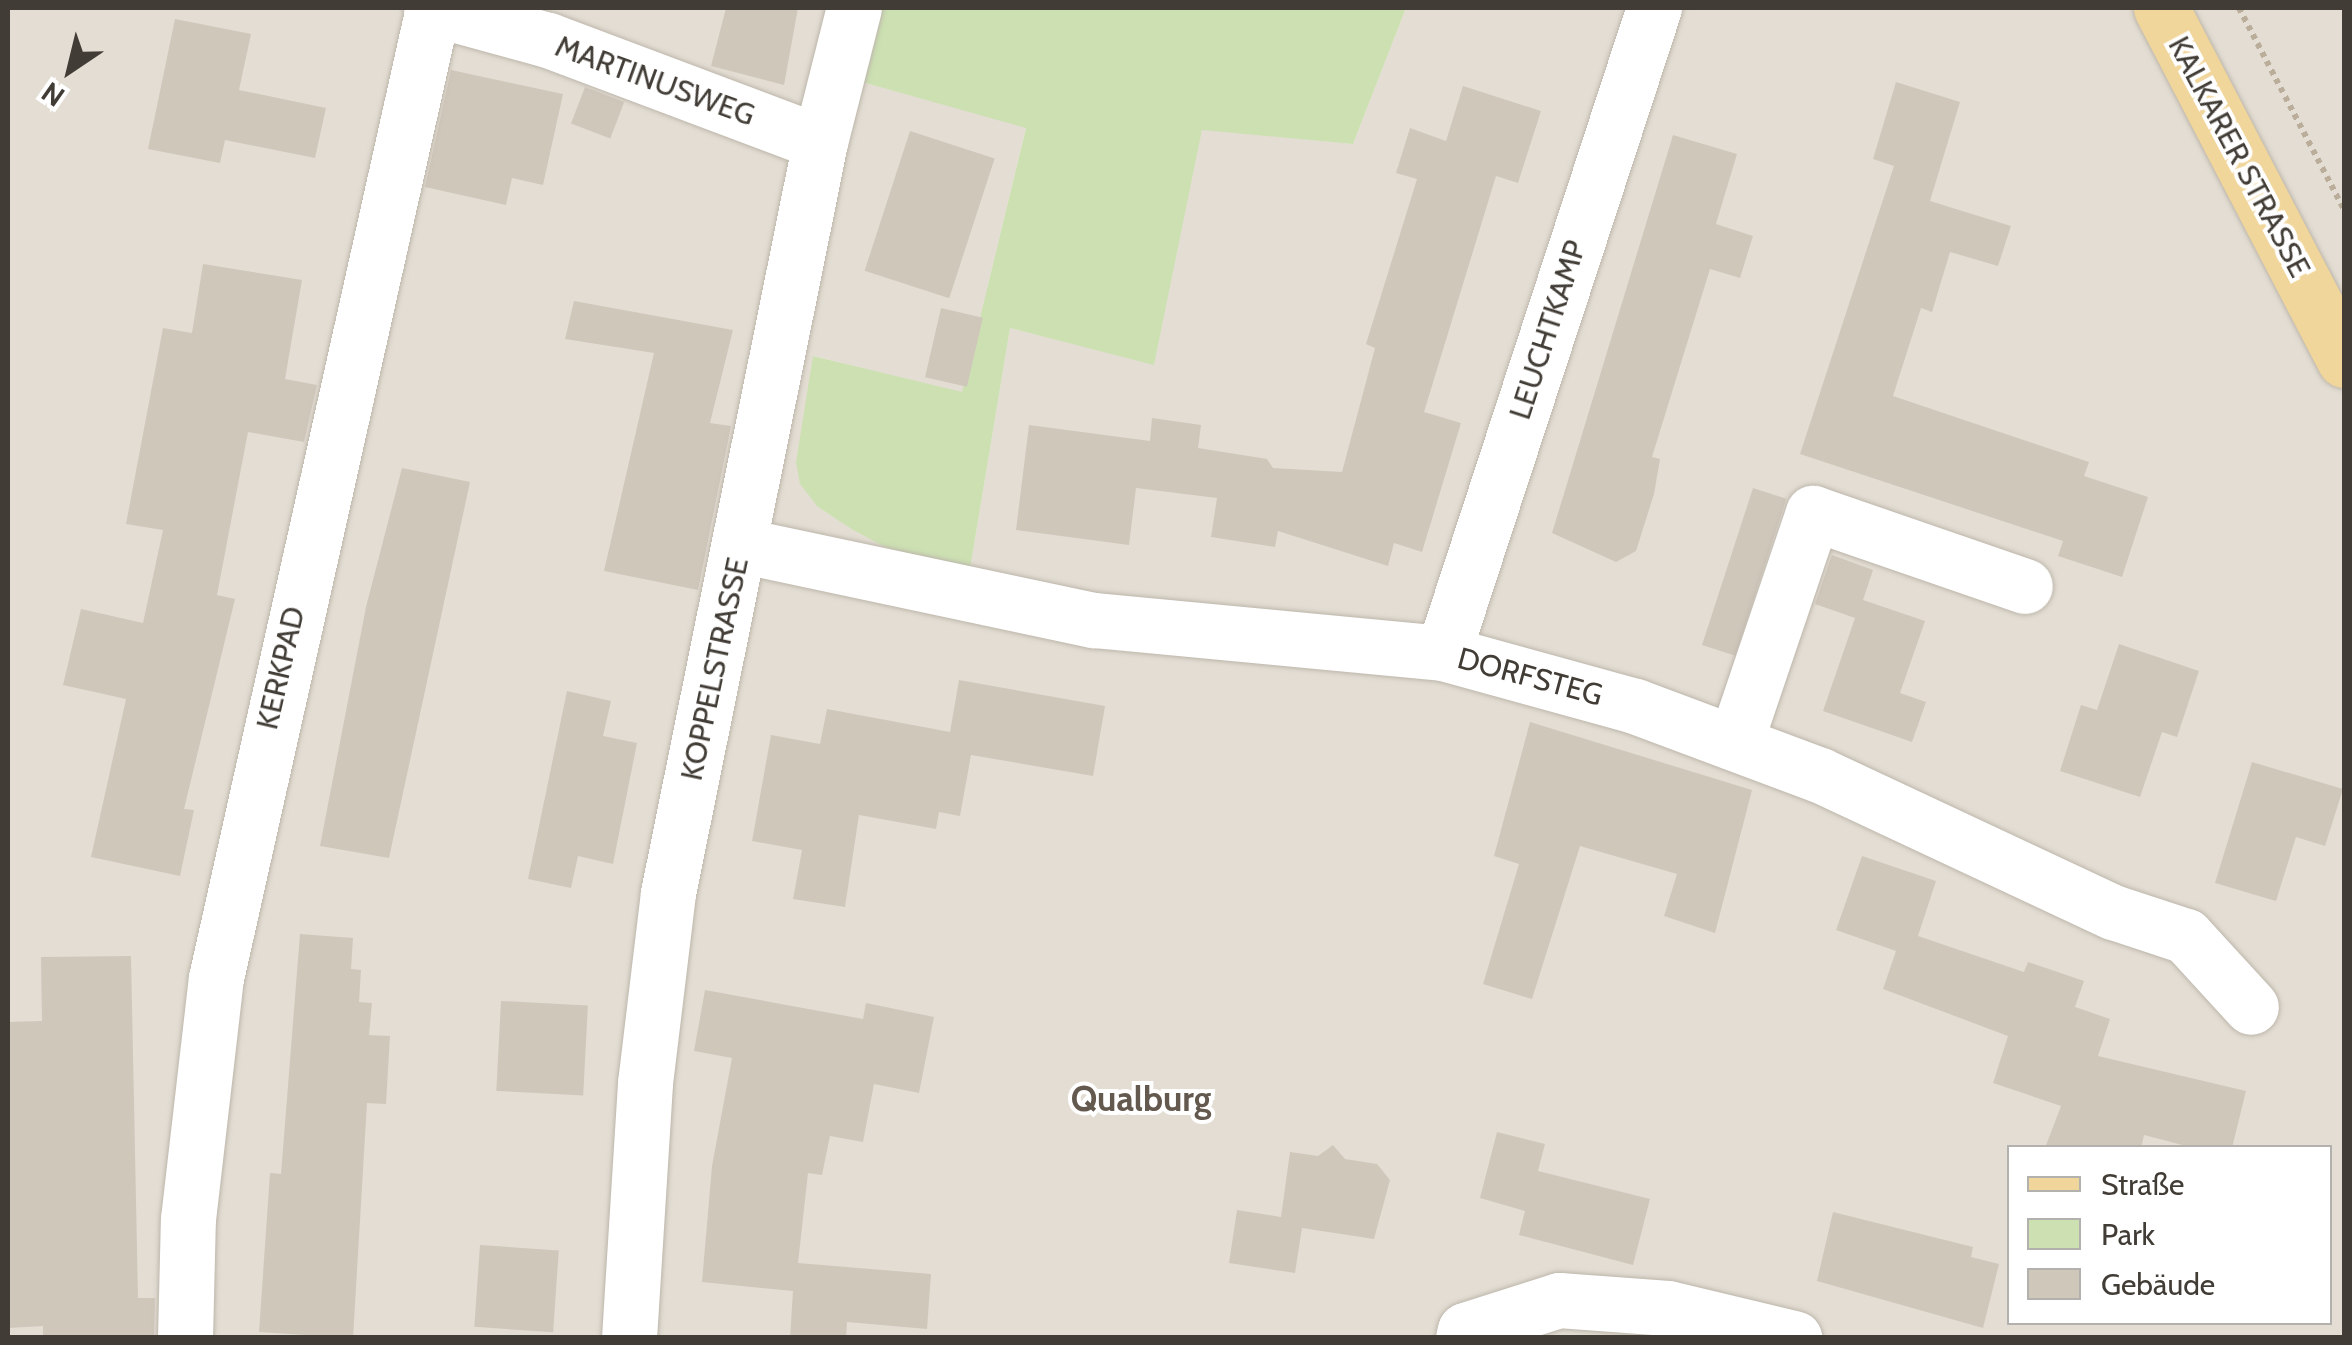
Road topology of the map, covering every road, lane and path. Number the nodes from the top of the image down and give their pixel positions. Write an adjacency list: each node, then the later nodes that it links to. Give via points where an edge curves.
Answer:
1 (432, 8): 6 (street, MARTINUSWEG, via 548,40); 14 (street, KERKPAD, via 216,978 188,1219)
2 (854, 8): 6 (street, KOPPELSTRASSE)
3 (1654, 8): 11 (street, LEUCHTKAMP)
4 (2160, 8): 8 (main road, KALKARER STRASSE)
5 (2239, 8): 7 (path)
6 (820, 142): 9 (street, KOPPELSTRASSE)
7 (2344, 210)
8 (2344, 360)
9 (740, 546): 11 (street, DORFSTEG, via 1094,620); 15 (street, KOPPELSTRASSE, via 668,893 645,1083)
10 (2025, 586): 12 (street, via 1812,513)
11 (1444, 652): 12 (street, DORFSTEG, via 1635,706)
12 (1734, 743): 13 (street, DORFSTEG, via 1820,775 2113,912 2186,936)
13 (2250, 1007)
14 (186, 1338)
15 (629, 1338)
16 (1463, 1338): 17 (street, via 1465,1330 1559,1300 1668,1308)
17 (1794, 1338)

